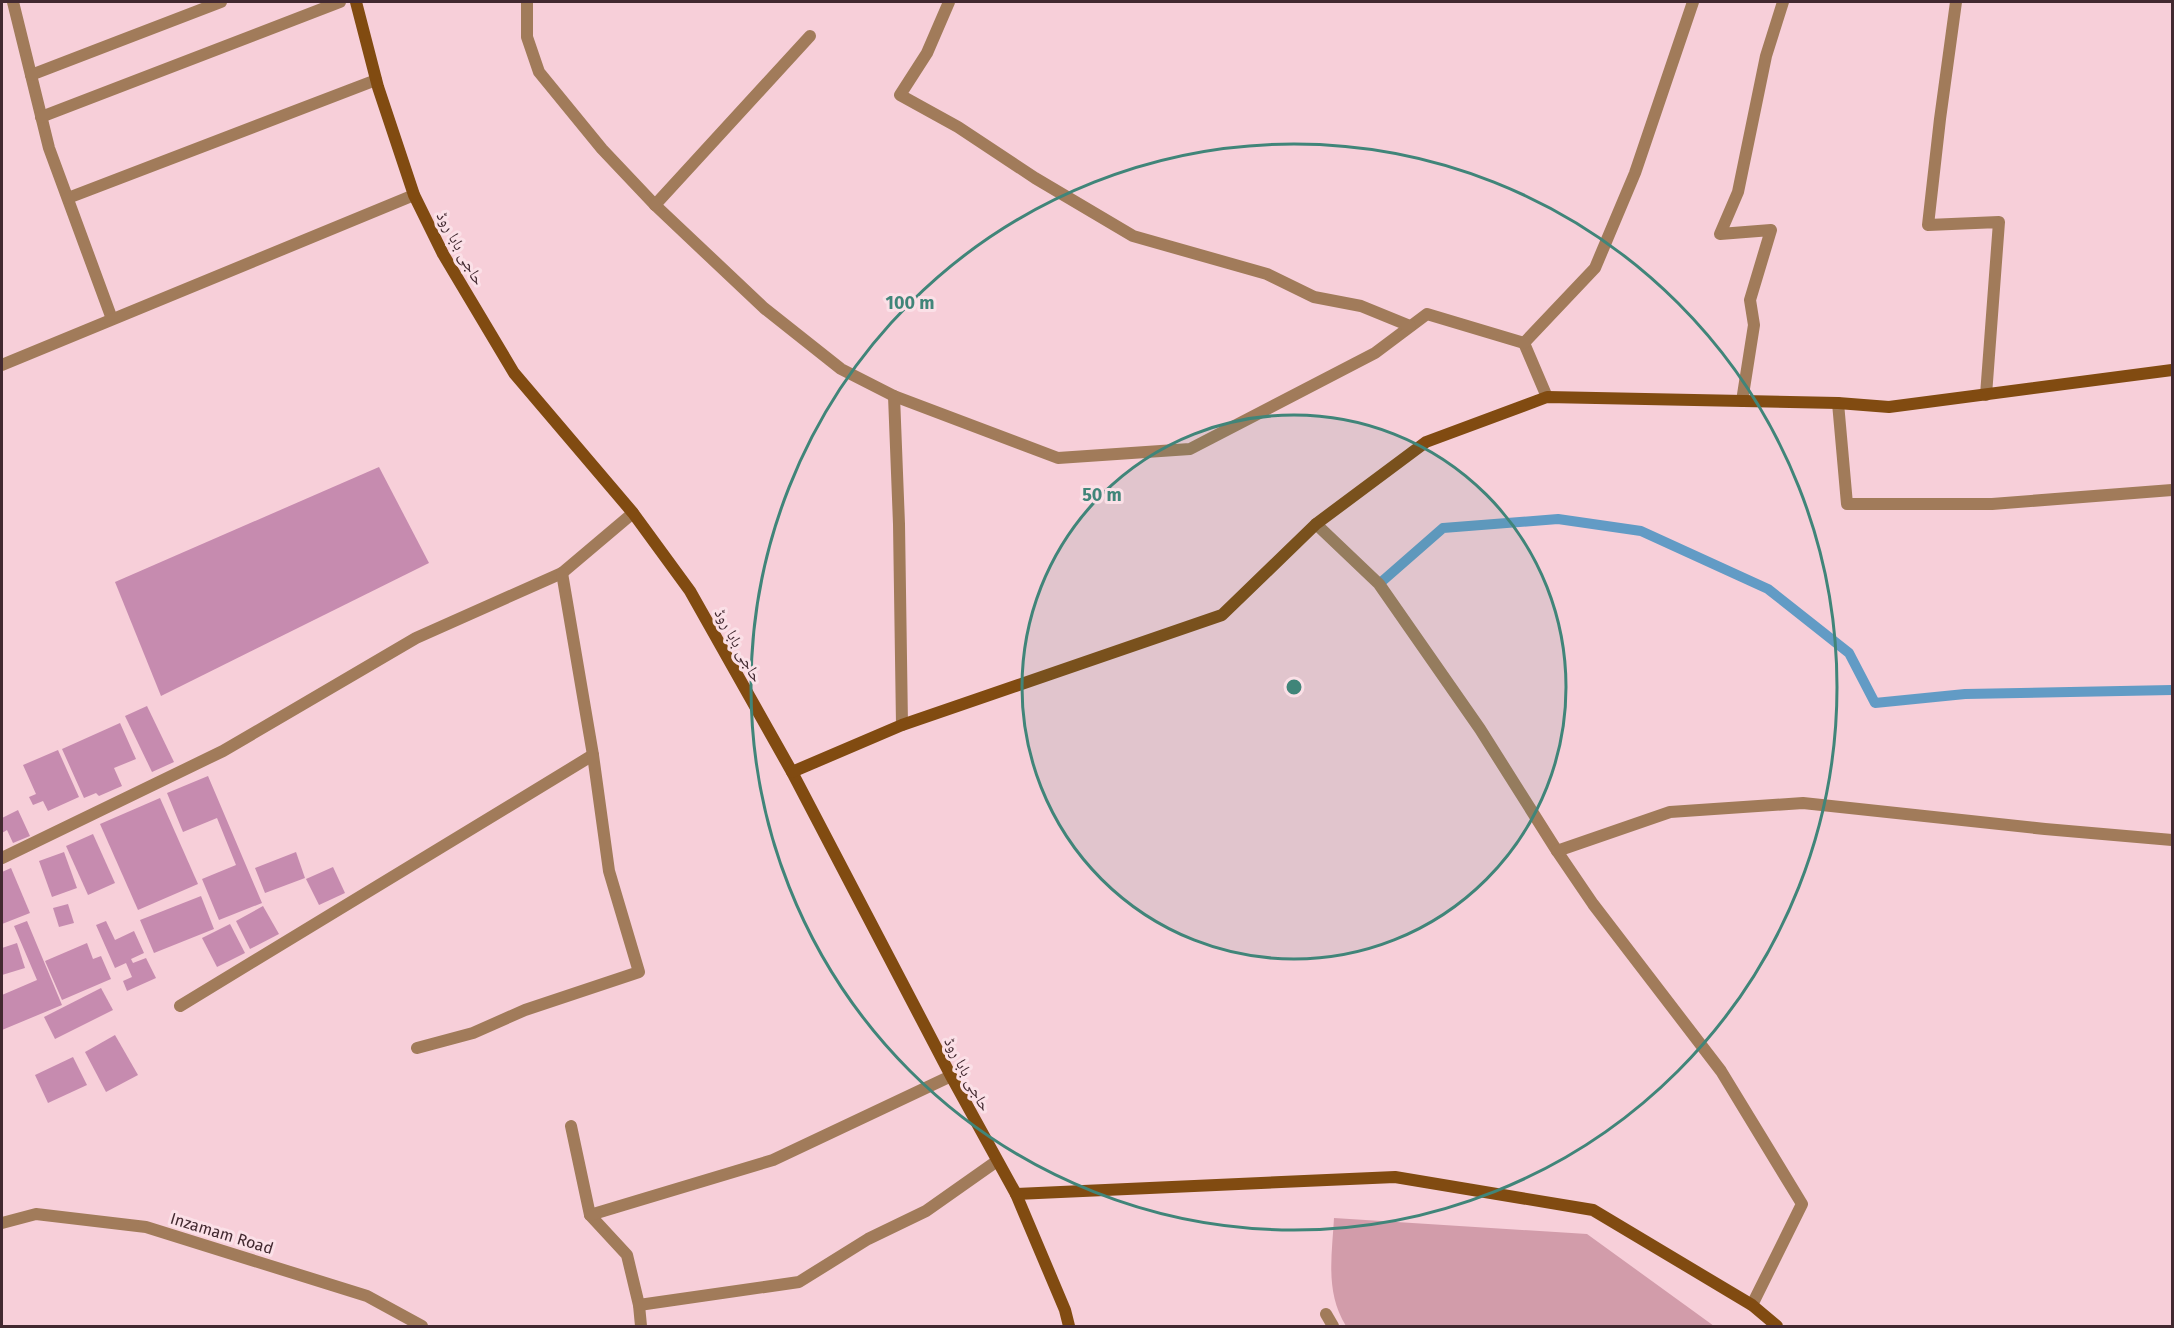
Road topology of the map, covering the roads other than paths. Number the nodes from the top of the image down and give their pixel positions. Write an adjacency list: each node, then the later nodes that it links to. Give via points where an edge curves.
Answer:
1 (13, 2): 11 (street)
2 (220, 2): 11 (street)
3 (340, 2): 13 (street)
4 (356, 2): 12 (street, حاجی بابا روڈ)
5 (527, 2): 16 (street, via 527,37 539,72 602,149)
6 (950, 2): 18 (street, via 927,53 900,94 1133,236 1267,274 1314,297 1361,306)
7 (1693, 2): 19 (street, via 1635,173 1595,268)
8 (1783, 2): 25 (street, via 1766,56 1738,192 1720,234 1771,230 1750,300 1754,325)
9 (1956, 2): 22 (street, via 1928,225 1999,222)
10 (810, 36): 16 (street)
11 (31, 75): 13 (street)
12 (376, 80): 14 (street, حاجی بابا روڈ); 15 (street)
13 (41, 117): 15 (street)
14 (414, 195): 17 (street); 28 (street, حاجی بابا روڈ, via 443,254 514,373)
15 (68, 198): 17 (street)
16 (655, 205): 23 (street, via 764,308 841,369)
17 (112, 319): 20 (street)
18 (1410, 326): 19 (street, via 1427,314); 23 (street, via 1375,353 1190,449 1058,458)
19 (1524, 343): 24 (street)
20 (2, 364)
21 (2172, 370): 22 (street)
22 (1986, 395): 26 (street, via 1889,407)
23 (894, 396): 31 (street)
24 (1547, 397): 25 (street); 29 (street, via 1426,442)
25 (1742, 401): 26 (street)
26 (1838, 403): 27 (street, via 1847,504 1992,504)
27 (2172, 490)
28 (633, 513): 30 (street); 33 (street, حاجی بابا روڈ, via 690,591)
29 (1316, 524): 31 (street, via 1222,615); 35 (street, via 1379,584 1480,729)
30 (562, 573): 32 (street); 36 (street, via 416,638 223,751)
31 (902, 725): 33 (street)
32 (593, 755): 37 (street); 38 (street, via 609,871 639,972 525,1010 473,1033)
33 (792, 772): 39 (street, حاجی بابا روڈ)
34 (2172, 840): 35 (street, via 1803,803 1670,812)
35 (1557, 852): 46 (street, via 1721,1071 1802,1204)
36 (2, 858)
37 (180, 1006)
38 (417, 1048)
39 (951, 1076): 41 (street, حاجی بابا روڈ); 43 (street, via 773,1160)
40 (571, 1126): 43 (street)
41 (997, 1161): 42 (street, حاجی بابا روڈ); 45 (street, via 926,1211 868,1239 799,1282)
42 (1016, 1194): 46 (street, via 1395,1177 1593,1210); 50 (street, حاجی بابا روڈ)
43 (590, 1215): 45 (street, via 627,1255)
44 (2, 1223): 48 (street, Inzamam Road, via 36,1214 146,1227 367,1296)
45 (639, 1305): 49 (street)
46 (1752, 1305): 52 (street)
47 (1326, 1314): 51 (street)
48 (422, 1326)
49 (641, 1326)
50 (1069, 1326)
51 (1333, 1326)
52 (1777, 1326)

